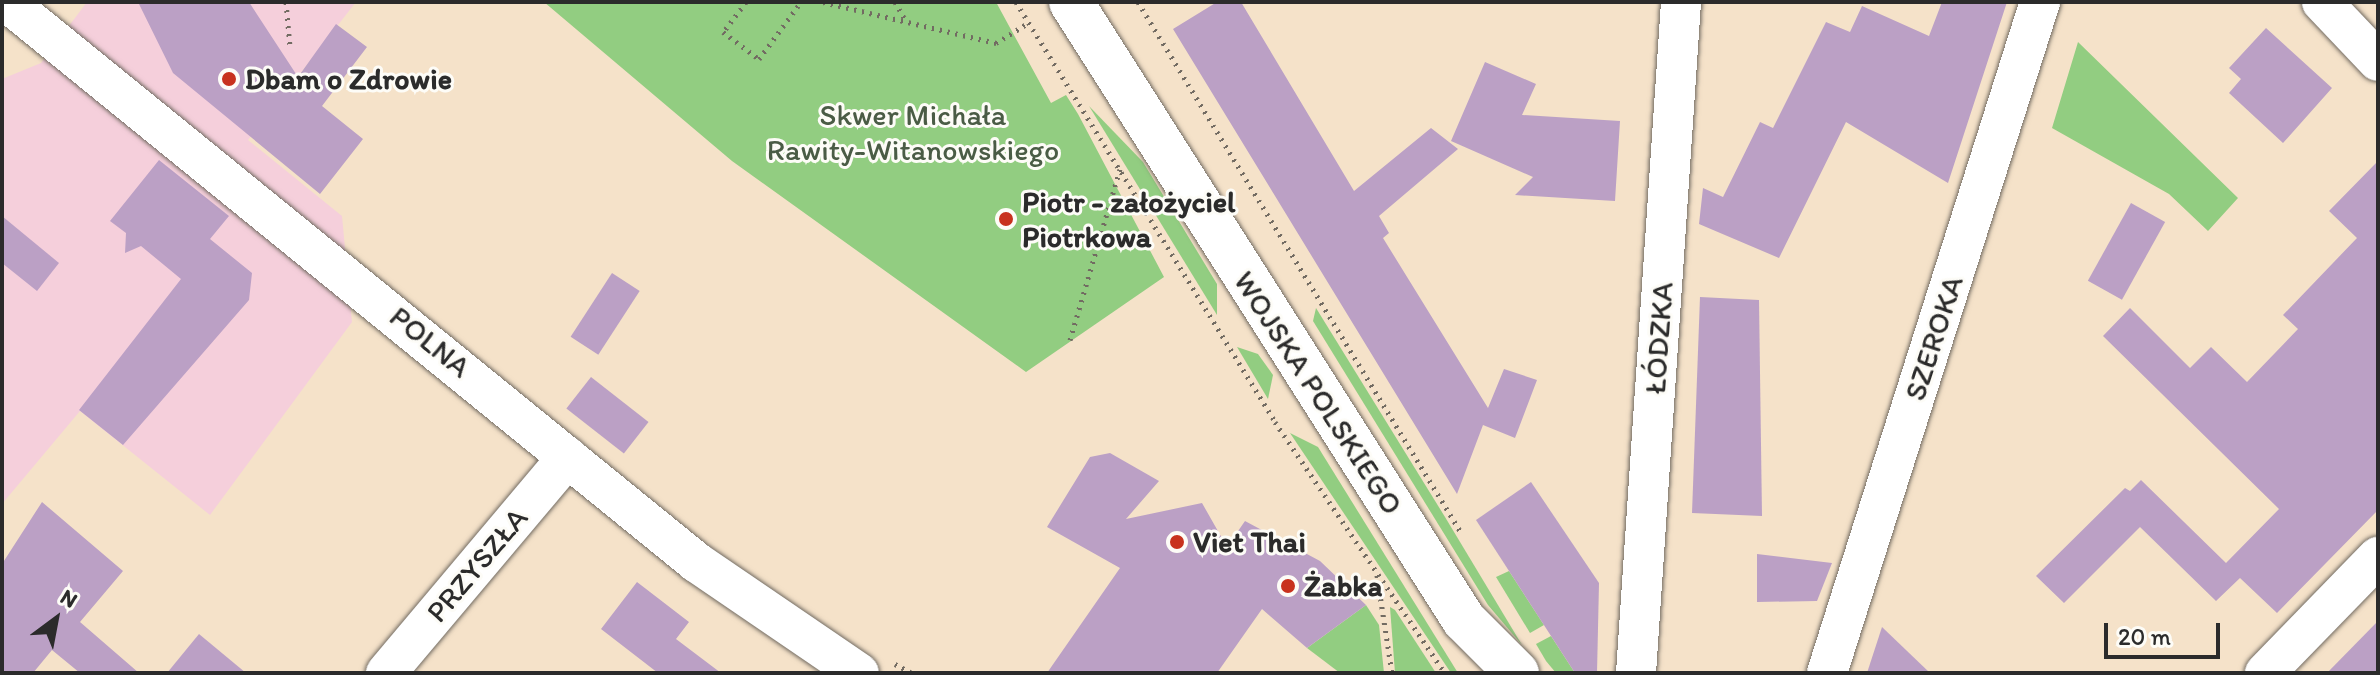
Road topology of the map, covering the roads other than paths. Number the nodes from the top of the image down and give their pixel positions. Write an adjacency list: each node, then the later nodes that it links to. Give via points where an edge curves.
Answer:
1 (7, 2): 7 (street, POLNA)
2 (1071, 2): 9 (street, WOJSKA POLSKIEGO)
3 (1681, 2): 14 (street, ŁÓDZKA)
4 (2040, 2): 15 (street, SZEROKA)
5 (2322, 2): 6 (street)
6 (2378, 61)
7 (568, 457): 10 (street, PRZYSZŁA); 11 (street, POLNA, via 708,571)
8 (2378, 557): 16 (street)
9 (1464, 620): 12 (street, WOJSKA POLSKIEGO); 13 (street, WOJSKA POLSKIEGO)
10 (386, 673)
11 (859, 673)
12 (1480, 673)
13 (1517, 673)
14 (1636, 673)
15 (1827, 673)
16 (2265, 673)

